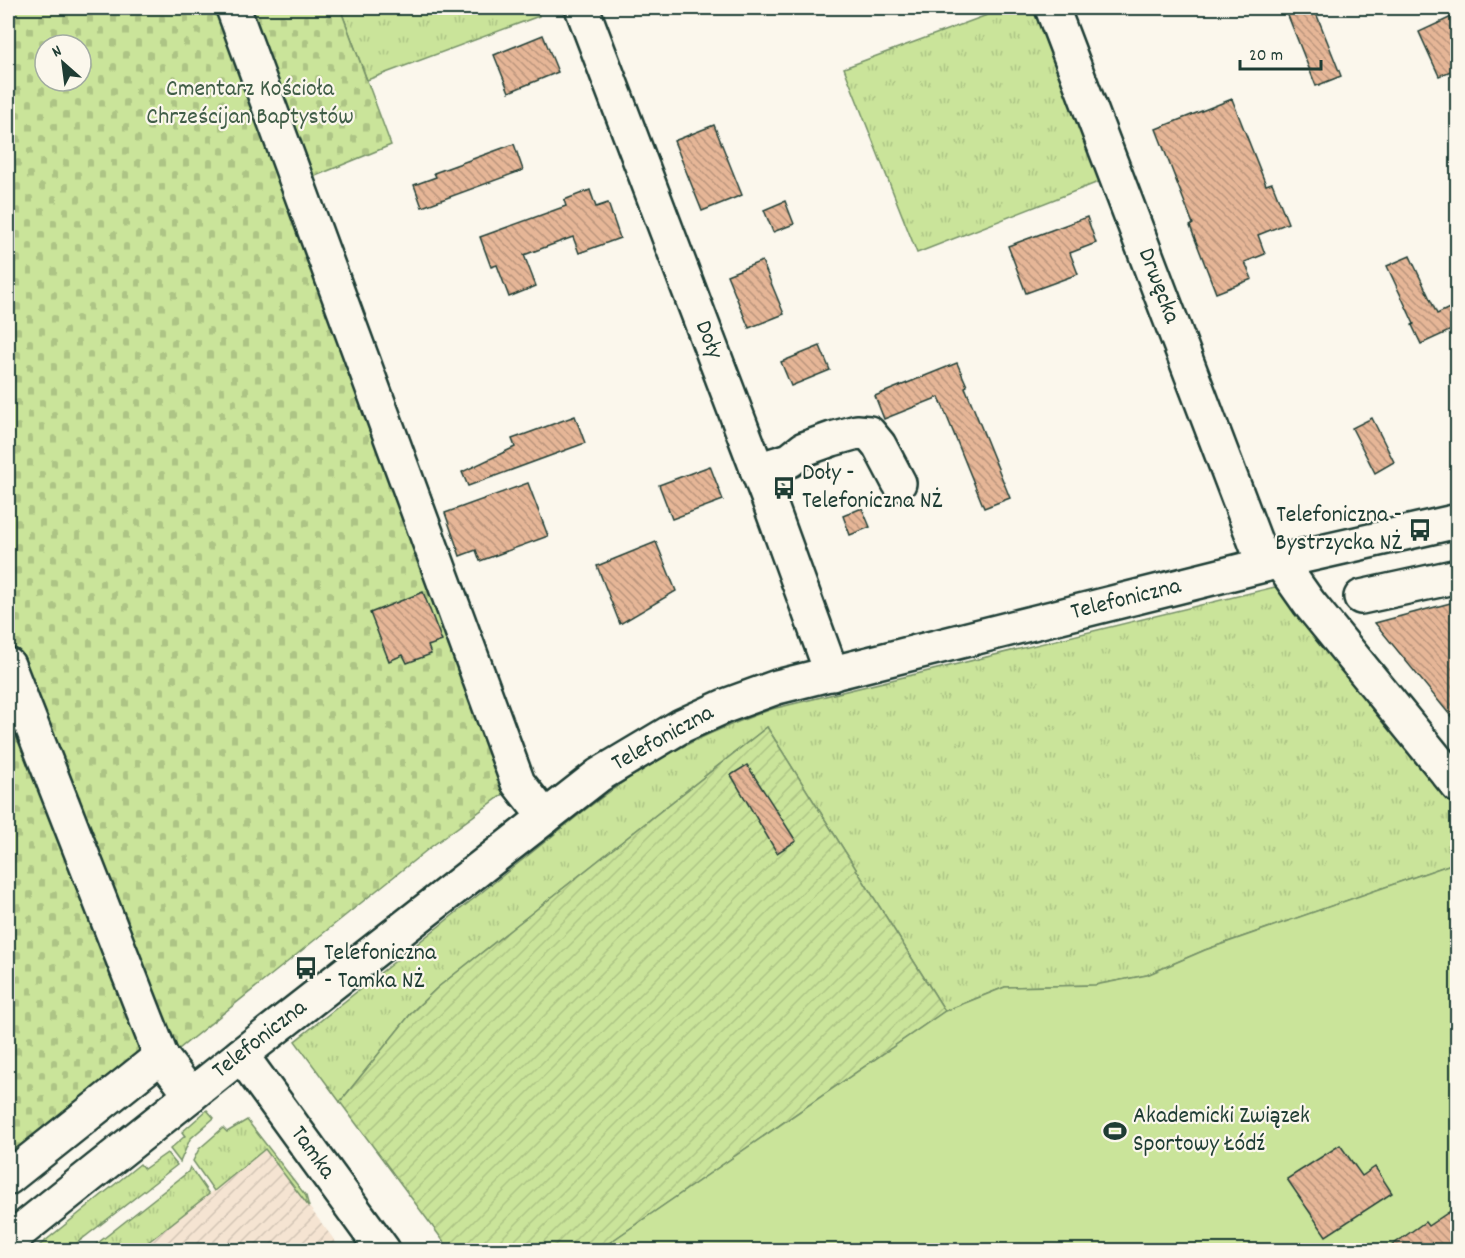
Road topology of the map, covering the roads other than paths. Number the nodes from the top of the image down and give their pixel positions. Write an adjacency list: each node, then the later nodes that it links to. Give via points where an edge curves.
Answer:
1 (233, 8): 13 (street, via 518,783)
2 (582, 8): 4 (street, Doły)
3 (1052, 8): 7 (street, Drwęcka)
4 (758, 470): 5 (street, via 790,460 804,449 832,439 868,433 879,445); 11 (street, Doły)
5 (899, 483)
6 (1458, 521): 7 (street, Telefoniczna)
7 (1272, 564): 11 (street, Telefoniczna); 12 (street, Drwęcka, via 1309,603)
8 (1458, 576): 9 (street)
9 (1360, 597)
10 (8, 664): 15 (street)
11 (832, 674): 13 (street, Telefoniczna, via 751,695 702,715 599,775)
12 (1458, 786)
13 (545, 817): 14 (street, Telefoniczna)
14 (241, 1055): 16 (street, Telefoniczna); 19 (street, Tamka)
15 (161, 1056): 16 (street); 17 (street)
16 (191, 1095): 18 (street, Telefoniczna)
17 (8, 1178)
18 (8, 1241)
19 (383, 1251)

